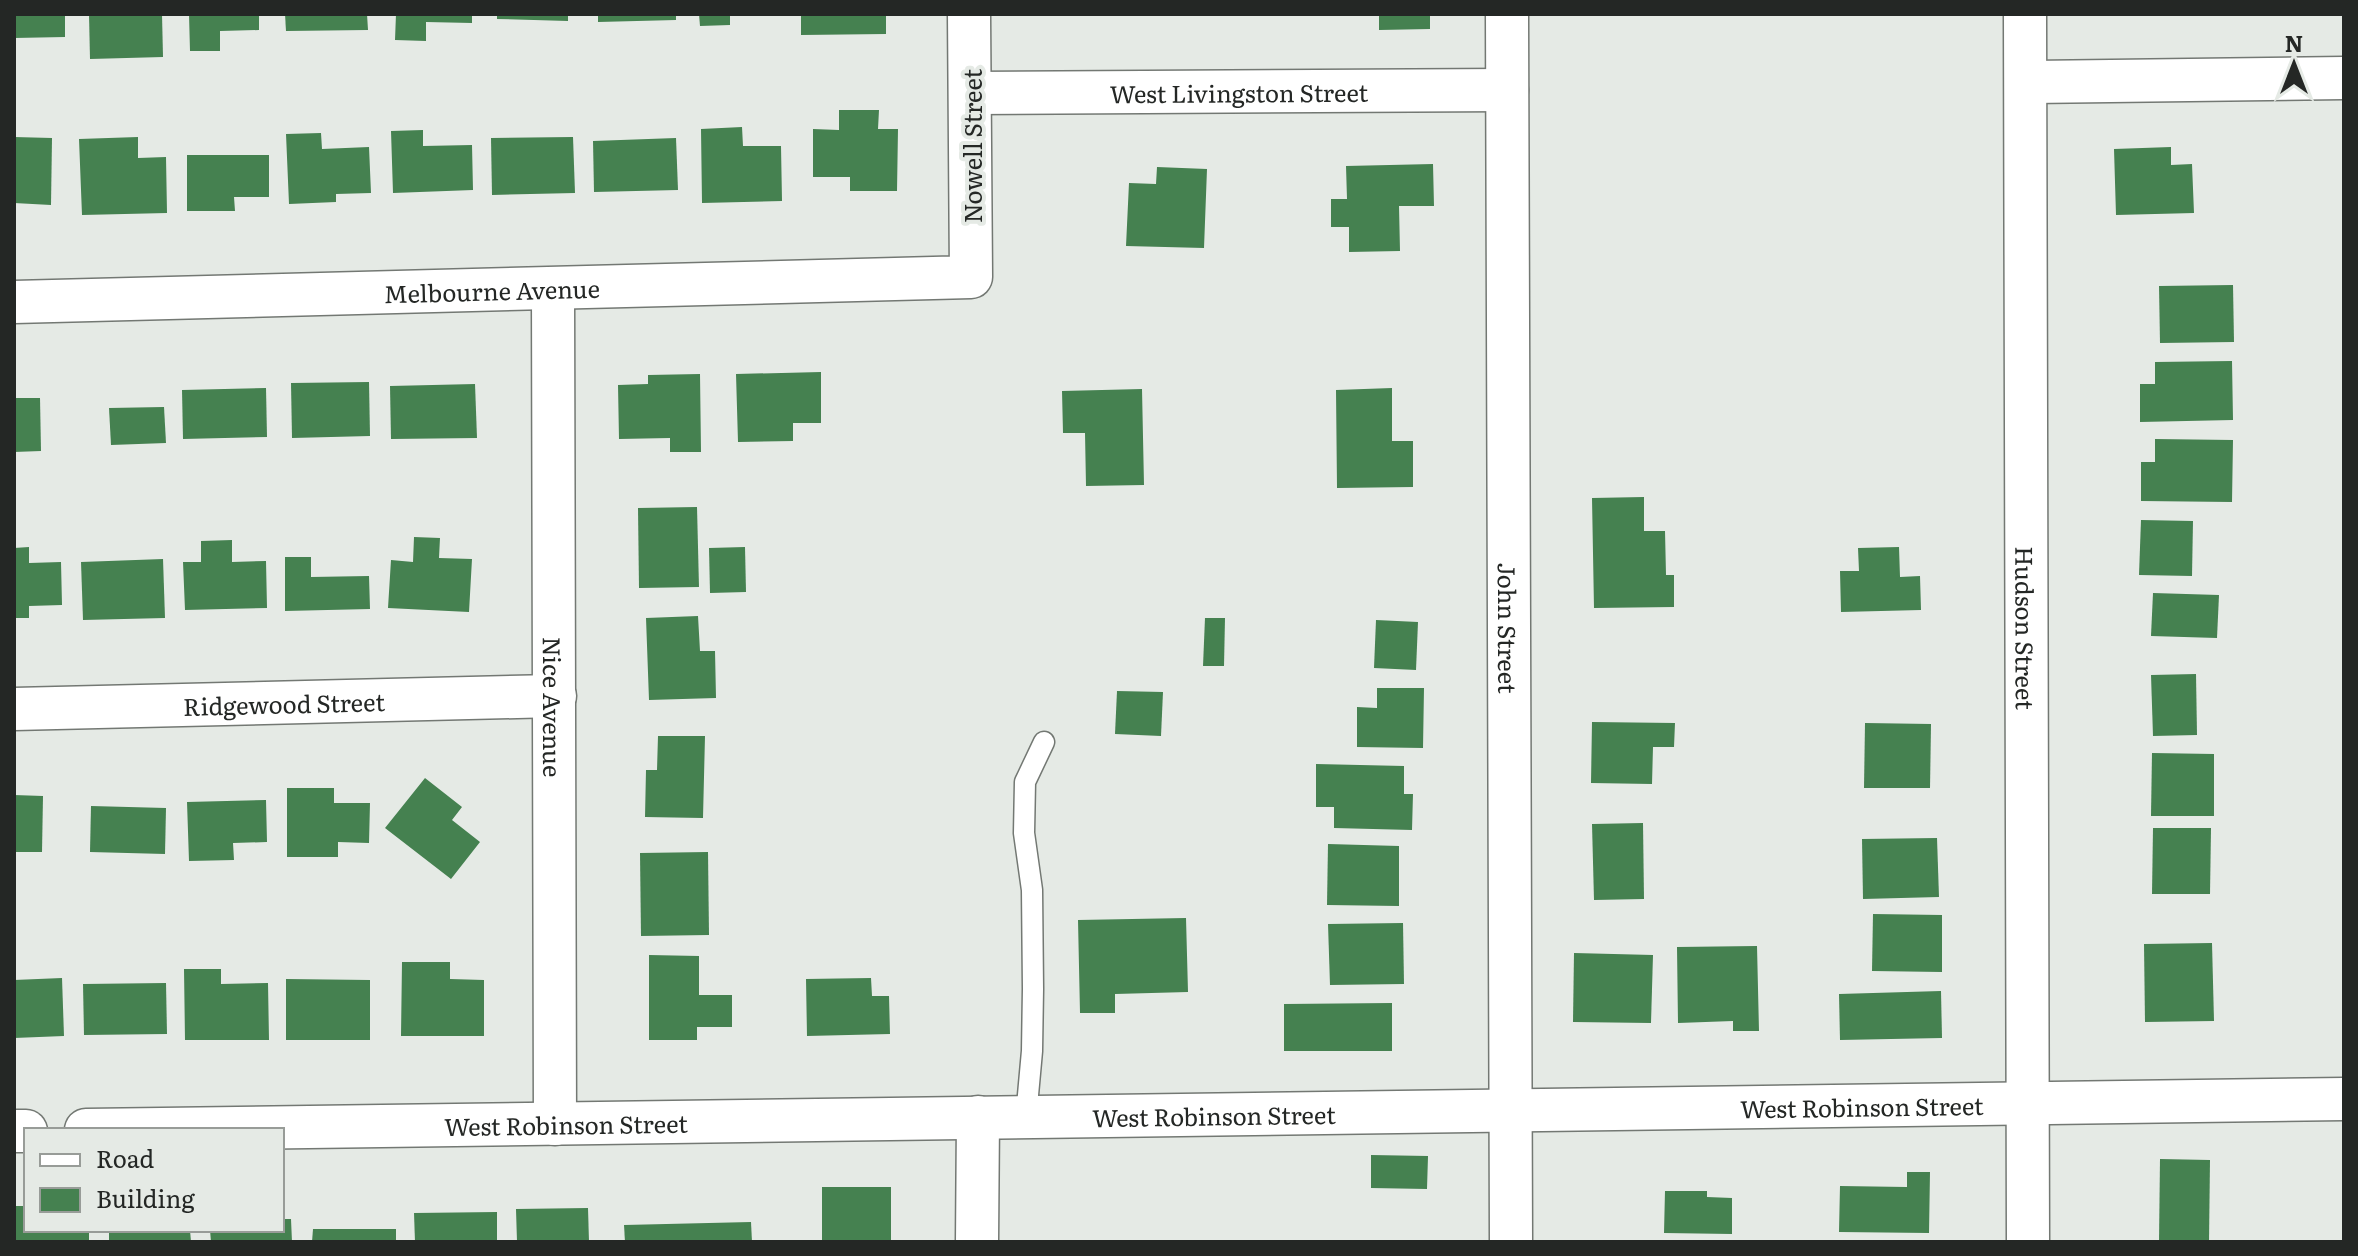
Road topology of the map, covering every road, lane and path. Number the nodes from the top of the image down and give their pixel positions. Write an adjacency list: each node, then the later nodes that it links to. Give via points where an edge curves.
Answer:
1 (969, 14): 7 (street, Nowell Street)
2 (1507, 14): 6 (street, John Street)
3 (2025, 14): 5 (street, Hudson Street)
4 (2344, 78): 5 (street)
5 (2026, 82): 15 (street, Hudson Street)
6 (1507, 90): 7 (street, West Livingston Street); 16 (street, John Street)
7 (971, 93): 8 (street, Nowell Street)
8 (971, 277): 9 (street, Melbourne Avenue)
9 (553, 289): 10 (street, Melbourne Avenue); 11 (street, Nice Avenue)
10 (14, 302)
11 (555, 696): 12 (street, Ridgewood Street); 19 (street, Nice Avenue)
12 (14, 709)
13 (1044, 742): 18 (lane, via 1025,782 1033,989)
14 (2344, 1099): 15 (street, West Robinson Street)
15 (2028, 1103): 16 (street, West Robinson Street); 23 (street, Hudson Street)
16 (1511, 1112): 18 (street, West Robinson Street); 22 (street, John Street)
17 (978, 1117): 18 (street, West Robinson Street); 19 (street, West Robinson Street); 21 (street)
18 (1026, 1117)
19 (555, 1124): 20 (street, West Robinson Street)
20 (242, 1128)
21 (977, 1242)
22 (1511, 1242)
23 (2028, 1242)

